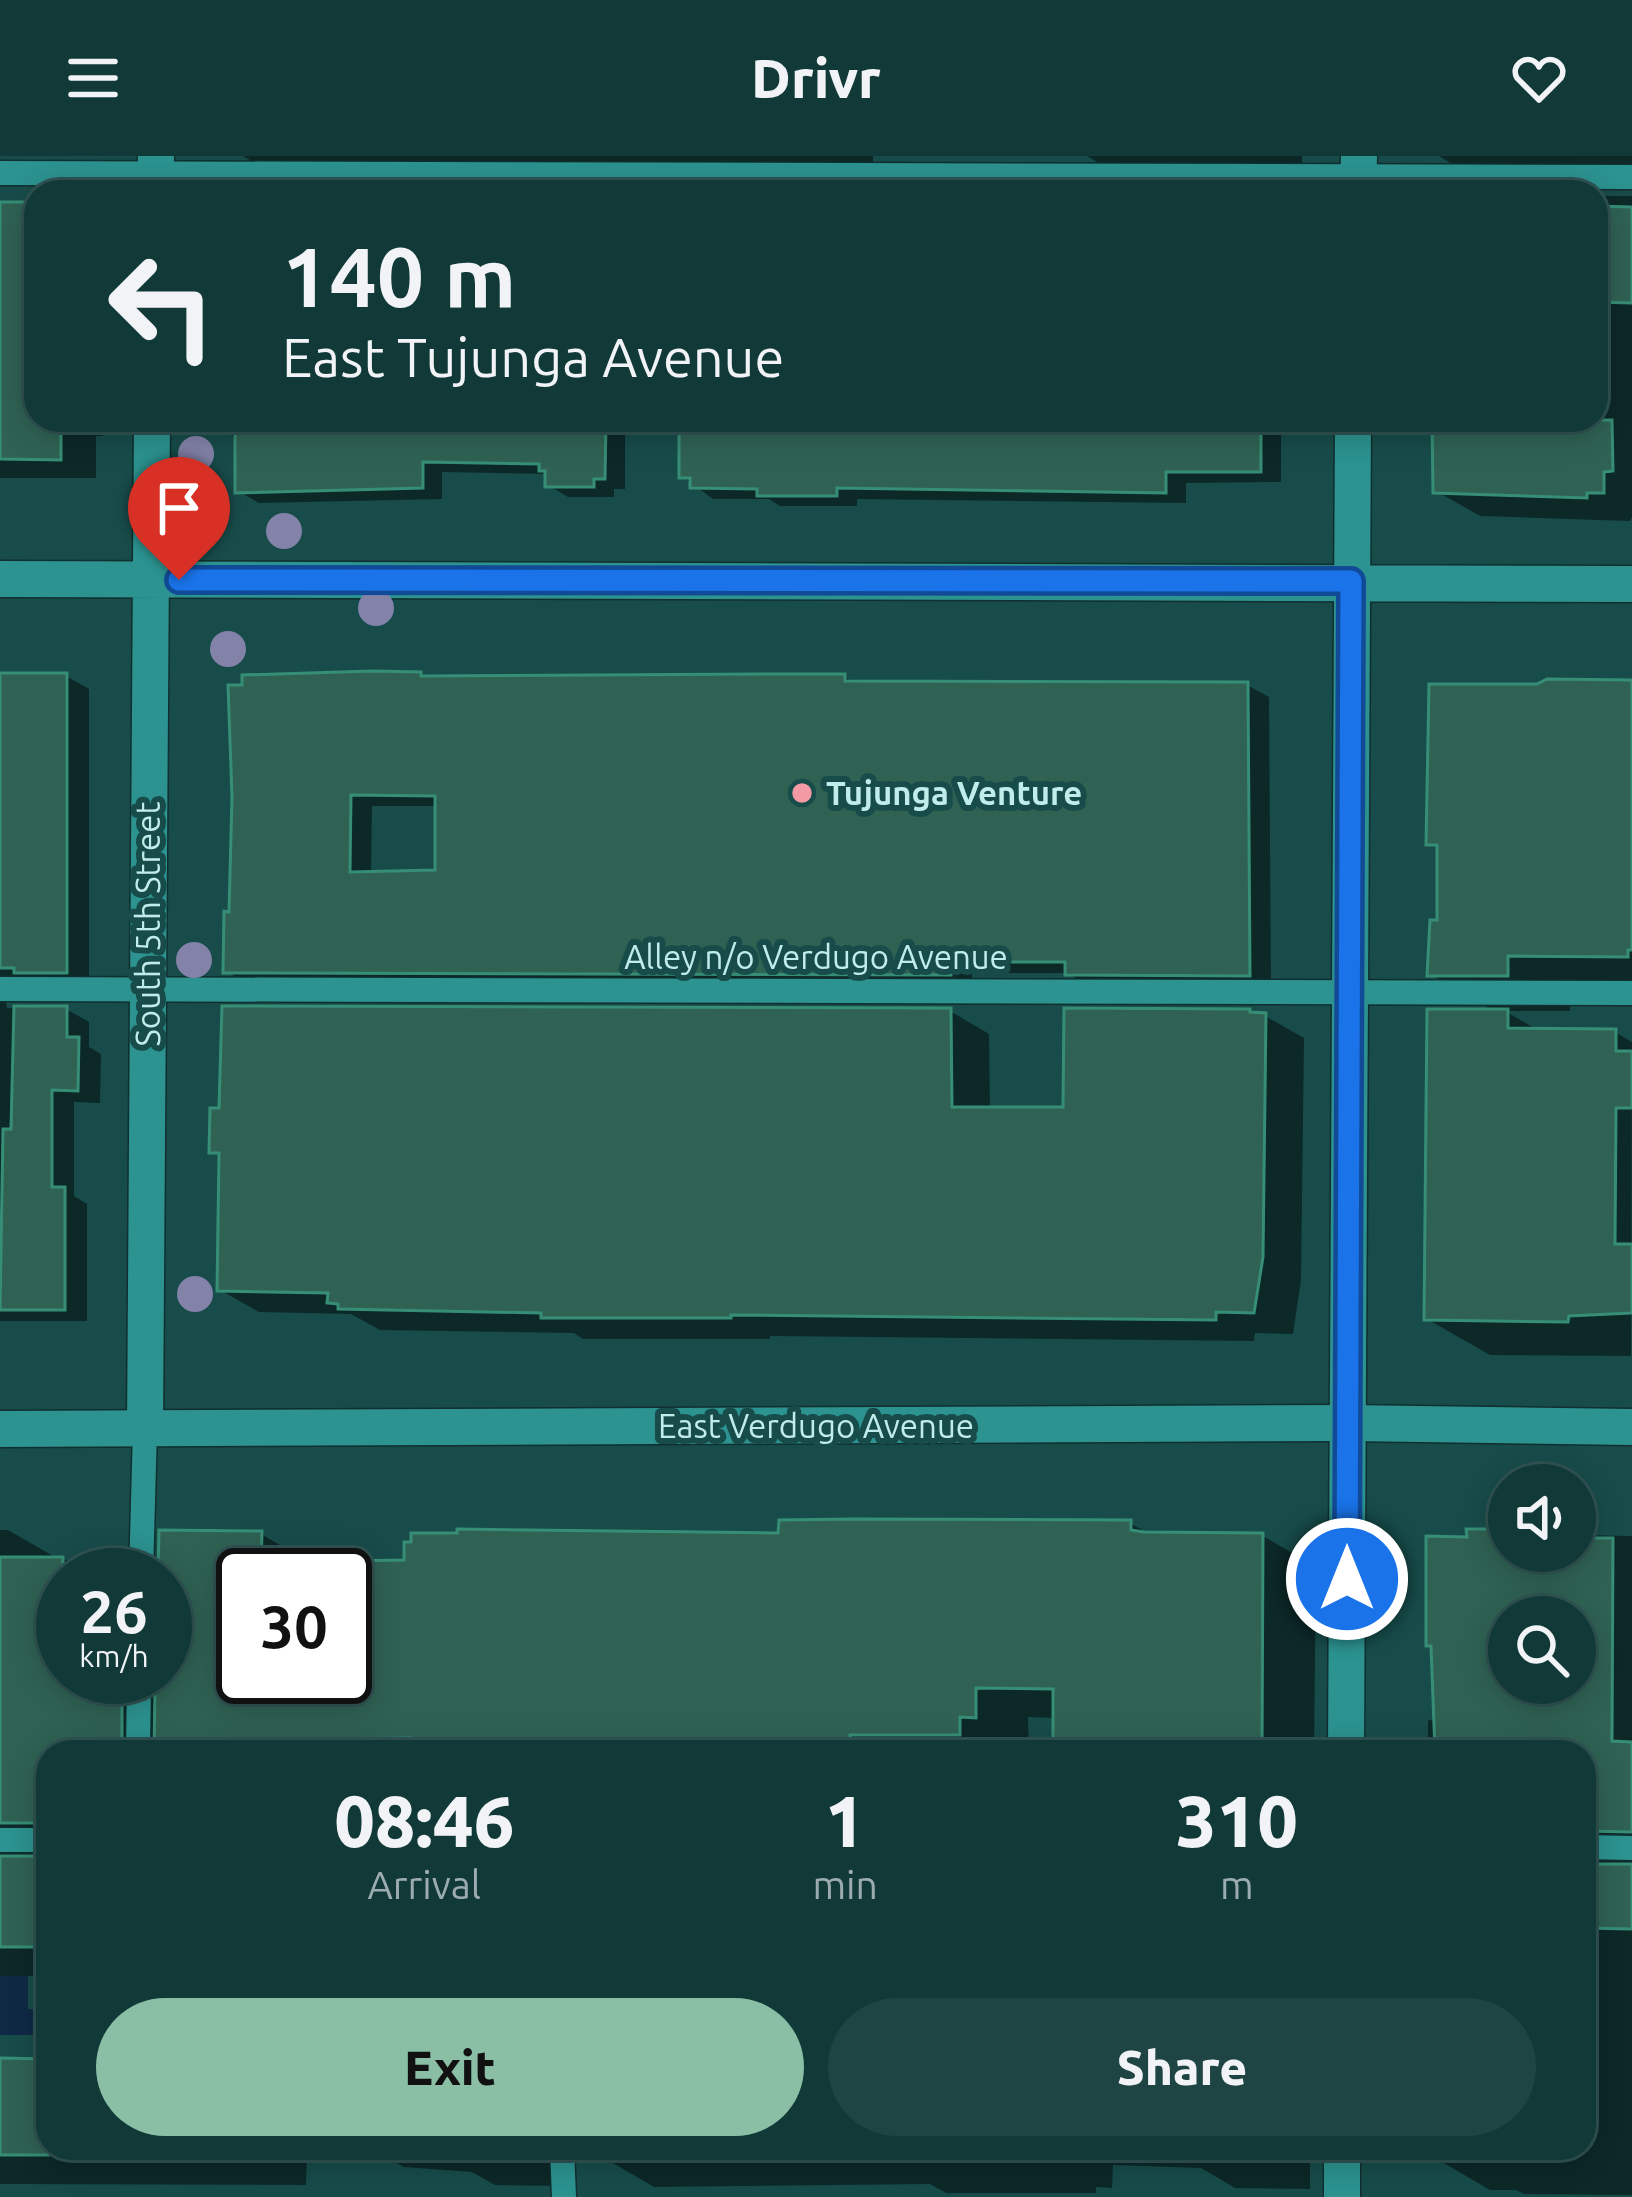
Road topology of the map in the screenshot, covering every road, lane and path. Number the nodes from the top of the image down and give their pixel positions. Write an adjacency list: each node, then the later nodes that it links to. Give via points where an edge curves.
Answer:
1 (909, 167): 3 (lane); 4 (lane)
2 (0, 173): 3 (lane)
3 (156, 174)
4 (1359, 174): 5 (lane)
5 (1632, 177)
6 (152, 432): 9 (street, South 5th Street)
7 (1353, 432): 10 (street)
8 (0, 579): 9 (street)
9 (150, 580): 10 (street); 13 (street, South 5th Street)
10 (1351, 581): 11 (street); 14 (street)
11 (1632, 584)
12 (0, 989): 13 (lane, Alley n/o Verdugo Avenue)
13 (147, 989): 14 (lane, Alley n/o Verdugo Avenue); 19 (street, South 5th Street)
14 (1352, 990): 15 (lane, Alley n/o Verdugo Avenue); 16 (street)
15 (1632, 993)
16 (1349, 1424): 17 (street, East Verdugo Avenue); 19 (street, East Verdugo Avenue); 23 (street)
17 (1632, 1427)
18 (0, 1429): 19 (street, East Verdugo Avenue)
19 (145, 1429): 20 (lane)
20 (142, 1548)
21 (139, 1704): 22 (lane)
22 (138, 1740)
23 (1346, 1740)
24 (0, 1840): 25 (lane)
25 (36, 1840)
26 (1596, 1847): 27 (lane)
27 (1632, 1848)
28 (562, 2160): 30 (lane)
29 (1342, 2160): 31 (street)
30 (564, 2197)
31 (1342, 2197)

